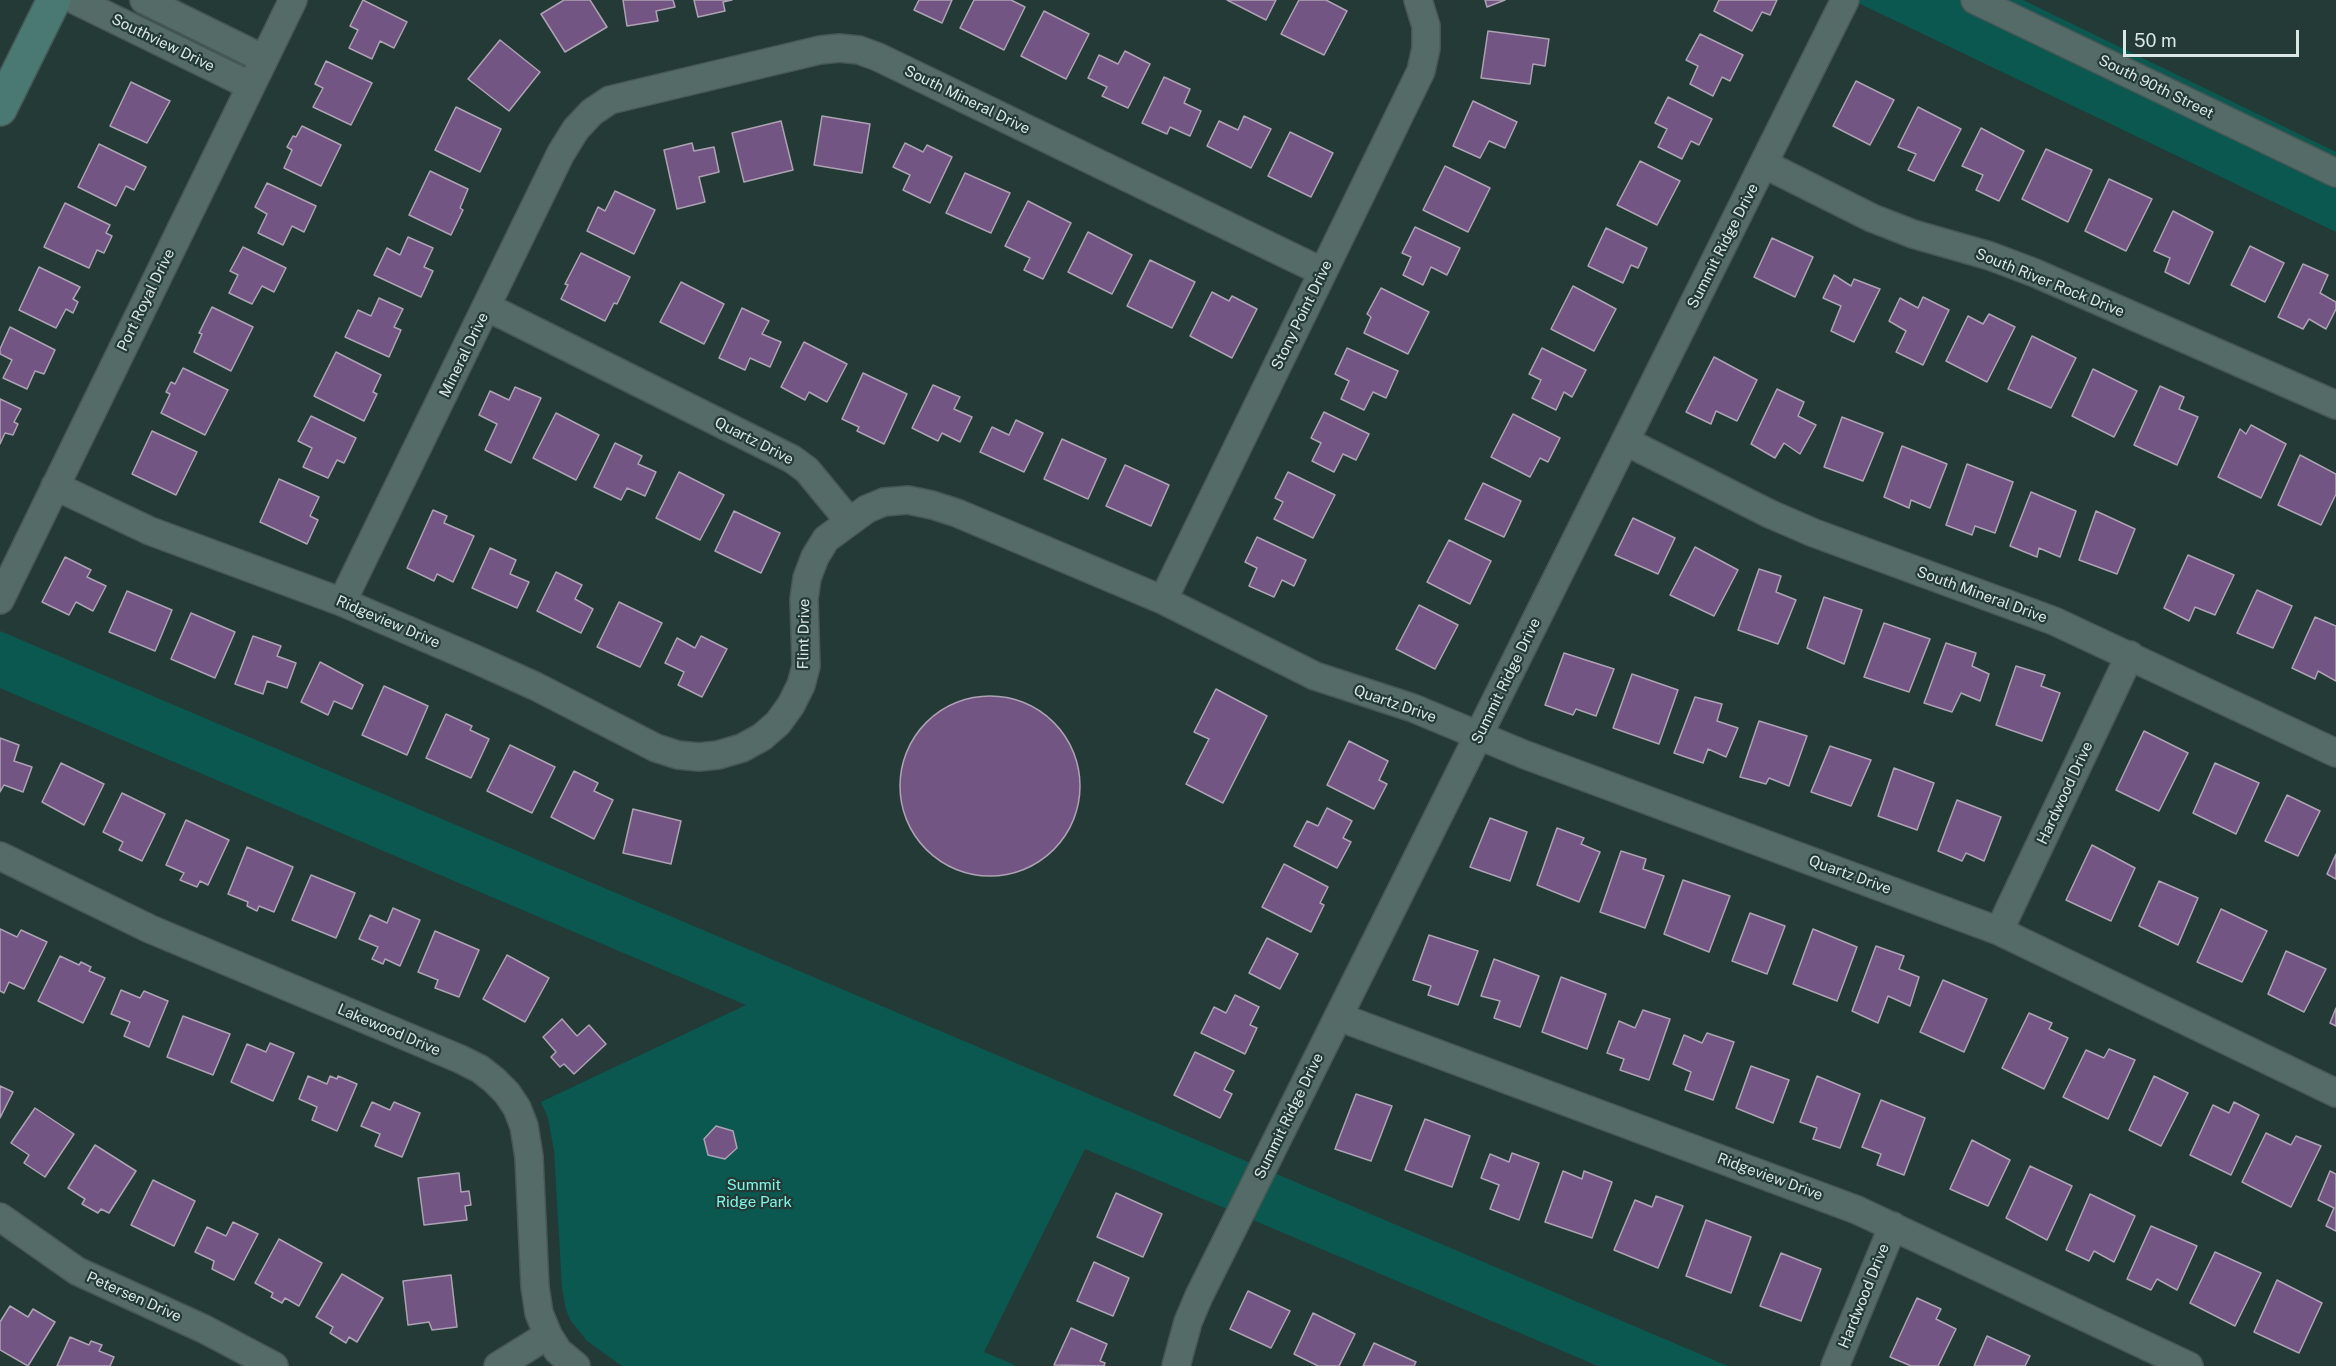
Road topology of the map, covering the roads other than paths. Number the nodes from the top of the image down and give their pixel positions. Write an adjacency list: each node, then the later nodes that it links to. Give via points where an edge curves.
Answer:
1 (54, 0): 10 (main road)
2 (75, 0): 9 (street, Southview Drive)
3 (144, 0): 8 (street, Southview Drive)
4 (293, 0): 8 (street, Port Royal Drive)
5 (1418, 0): 14 (street, Stony Point Drive, via 1426,26 1421,71)
6 (1845, 0): 12 (street, Summit Ridge Drive)
7 (1975, 0): 13 (street, South 90th Street)
8 (264, 59): 9 (street, Port Royal Drive)
9 (251, 86): 18 (street, Port Royal Drive)
10 (0, 109)
11 (592, 112): 14 (street, South Mineral Drive, via 629,94 820,50 859,50); 15 (street, Mineral Drive, via 561,153)
12 (1764, 164): 16 (street, South River Rock Drive, via 1872,218 2035,273); 17 (street, Summit Ridge Drive)
13 (2336, 173)
14 (1323, 272): 21 (street, Stony Point Drive)
15 (487, 308): 19 (street, Quartz Drive, via 792,459 807,470); 22 (street, Mineral Drive)
16 (2336, 405)
17 (1625, 441): 23 (street, South Mineral Drive, via 1814,533 2054,621); 24 (street, Summit Ridge Drive)
18 (55, 486): 20 (street, Port Royal Drive); 22 (street, Ridgeview Drive, via 150,531)
19 (849, 520): 21 (street, Quartz Drive, via 884,502 908,500 932,505); 26 (street, Flint Drive, via 826,539 807,578 806,666 791,705 762,737)
20 (0, 600)
21 (1163, 600): 24 (street, Quartz Drive, via 1315,676 1413,708)
22 (342, 602): 26 (street, Ridgeview Drive, via 535,686 656,748 678,755)
23 (2130, 656): 25 (street, South Mineral Drive); 28 (street, Hardwood Drive)
24 (1479, 735): 28 (street, Quartz Drive); 29 (street, Summit Ridge Drive)
25 (2336, 753)
26 (718, 755)
27 (0, 856): 33 (street, Lakewood Drive, via 150,929 460,1059 494,1080 517,1108 524,1126 535,1287)
28 (1999, 931): 30 (street, Quartz Drive)
29 (1339, 1017): 32 (street, Ridgeview Drive); 37 (street, Summit Ridge Drive, via 1199,1296)
30 (2336, 1093)
31 (0, 1217): 34 (street, Petersen Drive, via 77,1271 223,1338)
32 (1893, 1226): 38 (street, Hardwood Drive); 39 (street, Ridgeview Drive)
33 (548, 1335): 35 (street); 36 (street, Lakewood Drive, via 558,1351)
34 (274, 1366)
35 (498, 1366)
36 (576, 1366)
37 (1176, 1366)
38 (1835, 1366)
39 (2189, 1366)

